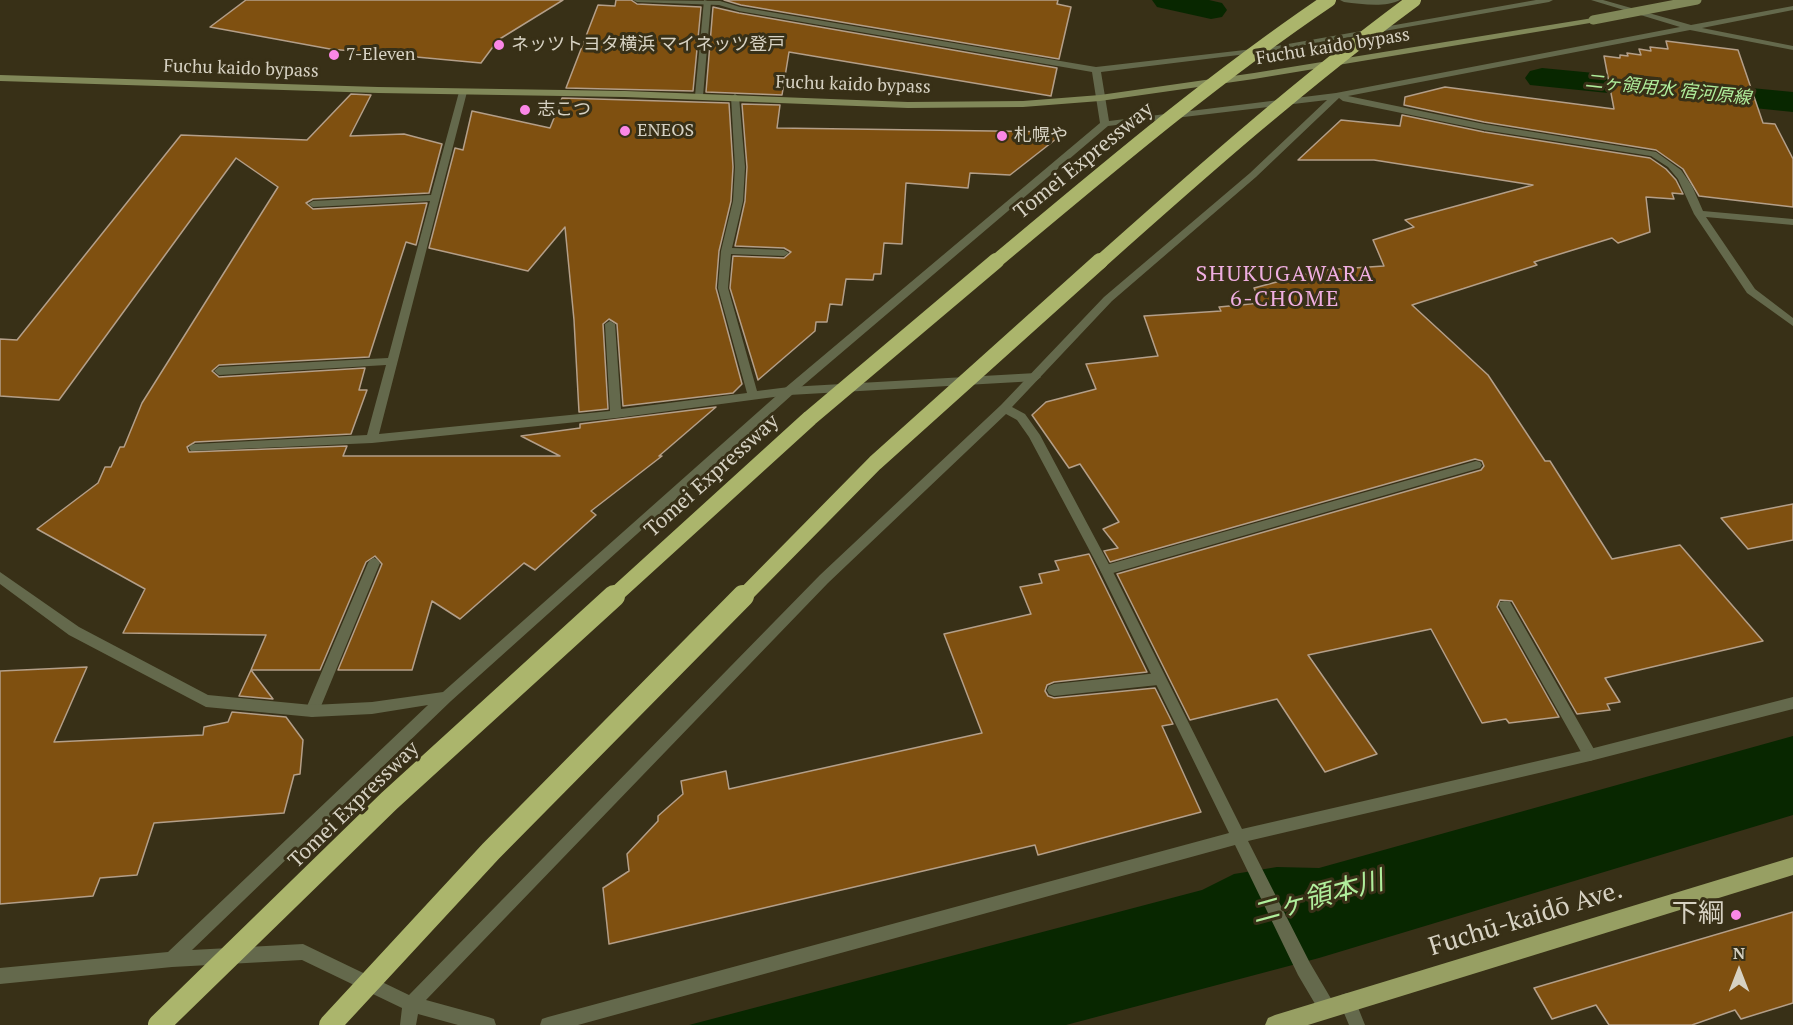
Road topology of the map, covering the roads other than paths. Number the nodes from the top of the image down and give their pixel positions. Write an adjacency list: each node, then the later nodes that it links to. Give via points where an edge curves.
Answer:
1 (637, 0): 10 (street)
2 (1329, 0): 57 (highway, Tomei Expressway, bridge, via 1093,180 810,418 388,801)
3 (1344, 0): 4 (street)
4 (1396, 0)
5 (1414, 0): 58 (highway, bridge, via 1354,44 1167,202 875,463 491,851)
6 (1549, 0): 14 (street, via 1271,49)
7 (1595, 0): 12 (street)
8 (1697, 0): 20 (street, Fuchu kaido bypass, bridge, via 1384,56)
9 (720, 1): 10 (street); 14 (street, via 739,9)
10 (707, 2): 17 (street)
11 (1791, 9): 12 (street)
12 (1691, 28): 13 (street); 18 (street)
13 (1793, 48)
14 (1096, 70): 20 (street)
15 (0, 78): 16 (street, Fuchu kaido bypass)
16 (463, 92): 17 (street, Fuchu kaido bypass); 22 (street)
17 (699, 96): 19 (street, Fuchu kaido bypass)
18 (1336, 96): 21 (street); 24 (street, via 1484,127 1653,154 1681,173); 32 (street, via 1253,175 1108,299)
19 (735, 98): 20 (street, Fuchu kaido bypass, via 908,105 1023,104); 26 (street, via 738,201)
20 (1100, 98): 21 (street)
21 (1106, 124): 33 (street)
22 (435, 198): 23 (street); 30 (street)
23 (313, 204)
24 (1699, 214): 25 (street); 28 (street, via 1751,291)
25 (1793, 222)
26 (726, 251): 27 (street); 34 (street, via 723,288)
27 (784, 253)
28 (1793, 323)
29 (610, 324): 36 (street)
30 (392, 361): 31 (street); 37 (street)
31 (219, 371)
32 (1036, 377): 33 (street); 35 (street)
33 (789, 391): 34 (street); 46 (street)
34 (753, 395): 36 (street)
35 (1005, 408): 41 (street, via 1021,417 1034,435); 55 (street, via 824,579)
36 (616, 414): 37 (street)
37 (372, 439): 38 (street)
38 (195, 448)
39 (1476, 465): 41 (street)
40 (374, 562): 48 (street)
41 (1106, 570): 44 (street)
42 (0, 577): 48 (street, via 74,631 206,701)
43 (1505, 606): 49 (street)
44 (1158, 679): 45 (street); 50 (street)
45 (1053, 690)
46 (446, 697): 48 (street, via 372,708); 52 (street)
47 (1793, 703): 49 (street)
48 (312, 711)
49 (1590, 755): 50 (street)
50 (1238, 837): 56 (street); 61 (street)
51 (1793, 866): 54 (main road, Fuchū-kaidō Ave.)
52 (172, 959): 53 (street); 55 (street, via 303,952)
53 (0, 976)
54 (1347, 1001): 56 (main road, Fuchū-kaidō Ave.); 63 (street)
55 (411, 1004): 59 (street); 60 (street)
56 (1327, 1008): 62 (main road, Fuchū-kaidō Ave.)
57 (159, 1025)
58 (330, 1025)
59 (408, 1025)
60 (488, 1025)
61 (548, 1025)
62 (1275, 1025)
63 (1356, 1025)

